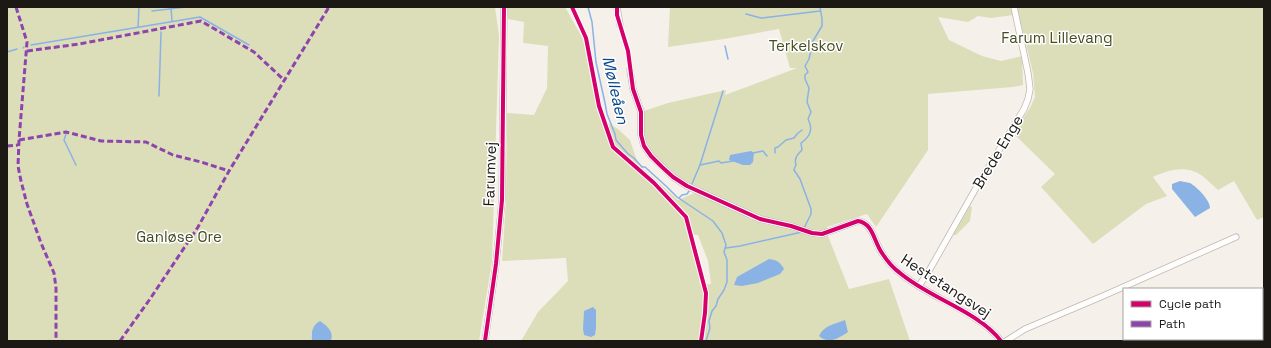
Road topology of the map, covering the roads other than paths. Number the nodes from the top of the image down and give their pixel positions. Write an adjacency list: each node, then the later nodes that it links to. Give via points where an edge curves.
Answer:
1 (504, 7): 8 (street, Farumvej, via 502,200)
2 (617, 7): 4 (street)
3 (1014, 7): 7 (street, Brede Enge, via 1028,73 1028,99)
4 (620, 25)
5 (630, 70): 7 (street, Hestetangsvej, via 641,112 641,135 644,146 673,177 687,186 760,219 812,233 822,234 858,220 863,221 868,225 890,264)
6 (1236, 237): 10 (street, via 1025,329)
7 (919, 286): 9 (street, Hestetangsvej, via 976,319)
8 (485, 341)
9 (1001, 341)
10 (1006, 341)

